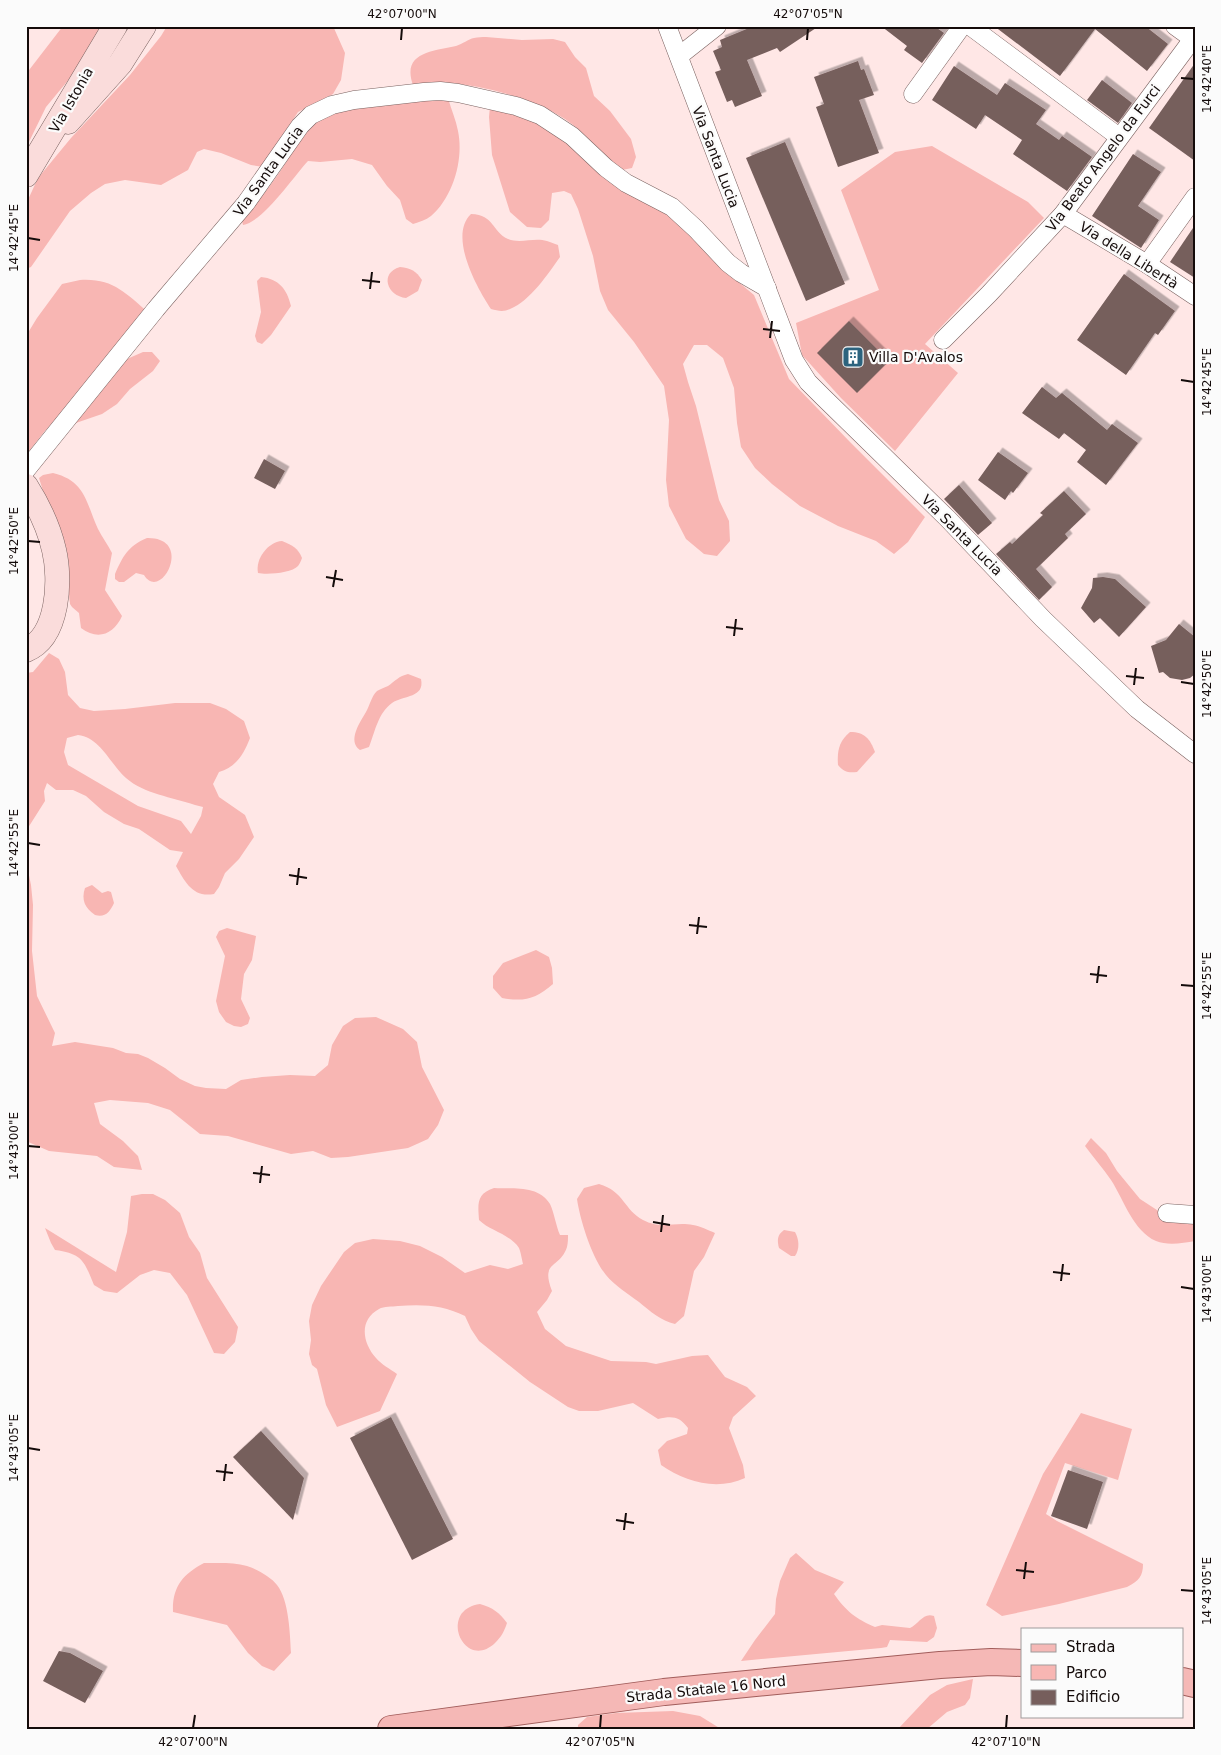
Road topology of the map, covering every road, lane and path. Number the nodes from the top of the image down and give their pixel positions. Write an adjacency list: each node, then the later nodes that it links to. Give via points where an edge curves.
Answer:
1 (115, 26): 12 (street, Via Istonia)
2 (144, 26): 12 (street, via 120,64)
3 (668, 26): 9 (street, Via Santa Lucia)
4 (717, 26): 9 (street)
5 (962, 26): 10 (street)
6 (970, 26): 11 (street)
7 (1175, 26): 8 (street)
8 (1194, 38): 11 (street, Via Beato Angelo da Furci)
9 (679, 56): 17 (street, Via Santa Lucia)
10 (913, 94)
11 (1119, 137): 15 (street, Via Beato Angelo da Furci)
12 (43, 149): 13 (street, Via Istonia)
13 (26, 174)
14 (1195, 196): 16 (street)
15 (1063, 214): 16 (street, Via della Libertà); 19 (street, Via Beato Angelo da Furci)
16 (1147, 264): 18 (street, Via della Libertà)
17 (767, 288): 20 (street, Via Santa Lucia, via 728,263 672,207 626,183 572,136 540,115 493,100 440,91 332,105 311,115 300,126 246,203); 23 (street, Via Santa Lucia, via 794,360 808,382 948,519 1043,619 1137,709)
18 (1195, 296)
19 (943, 340)
20 (26, 470)
21 (26, 486): 22 (street, via 45,523 54,551 57,583 55,608 47,632)
22 (26, 650)
23 (1195, 754)
24 (1167, 1213): 25 (street)
25 (1195, 1215)
26 (1021, 1663): 27 (main road, Strada Statale 16 Nord, via 940,1665 664,1692)
27 (391, 1729)

